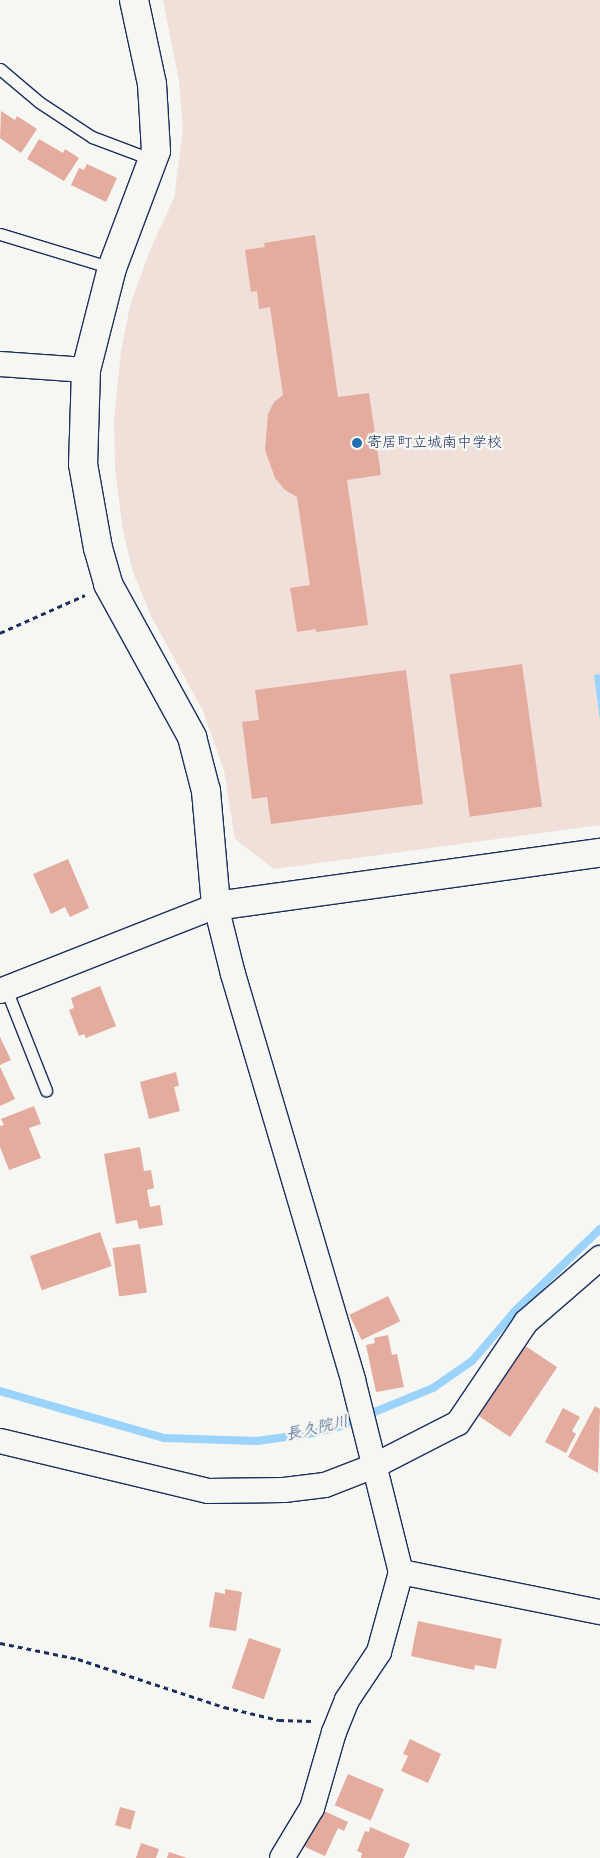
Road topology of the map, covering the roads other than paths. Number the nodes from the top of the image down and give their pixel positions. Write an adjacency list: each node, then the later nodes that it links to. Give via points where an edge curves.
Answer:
1 (134, 0): 3 (street, via 152,84 156,152)
2 (0, 69): 3 (lane, via 39,102 92,137)
3 (153, 160): 5 (street)
4 (0, 234): 5 (lane)
5 (112, 268): 7 (street)
6 (0, 364): 7 (street)
7 (86, 370): 9 (street, via 83,464 98,548 108,584 192,737 206,791)
8 (600, 853): 9 (street)
9 (216, 906): 10 (street); 14 (street, via 233,974 353,1380)
10 (3, 990): 11 (lane)
11 (46, 1090)
12 (600, 1258): 14 (street, via 526,1322 458,1423)
13 (0, 1441): 14 (street, via 208,1491 284,1490 325,1485)
14 (374, 1466): 15 (street)
15 (401, 1572): 16 (street); 17 (street, via 379,1652 348,1700 334,1732 312,1808)
16 (600, 1612)
17 (282, 1858)

